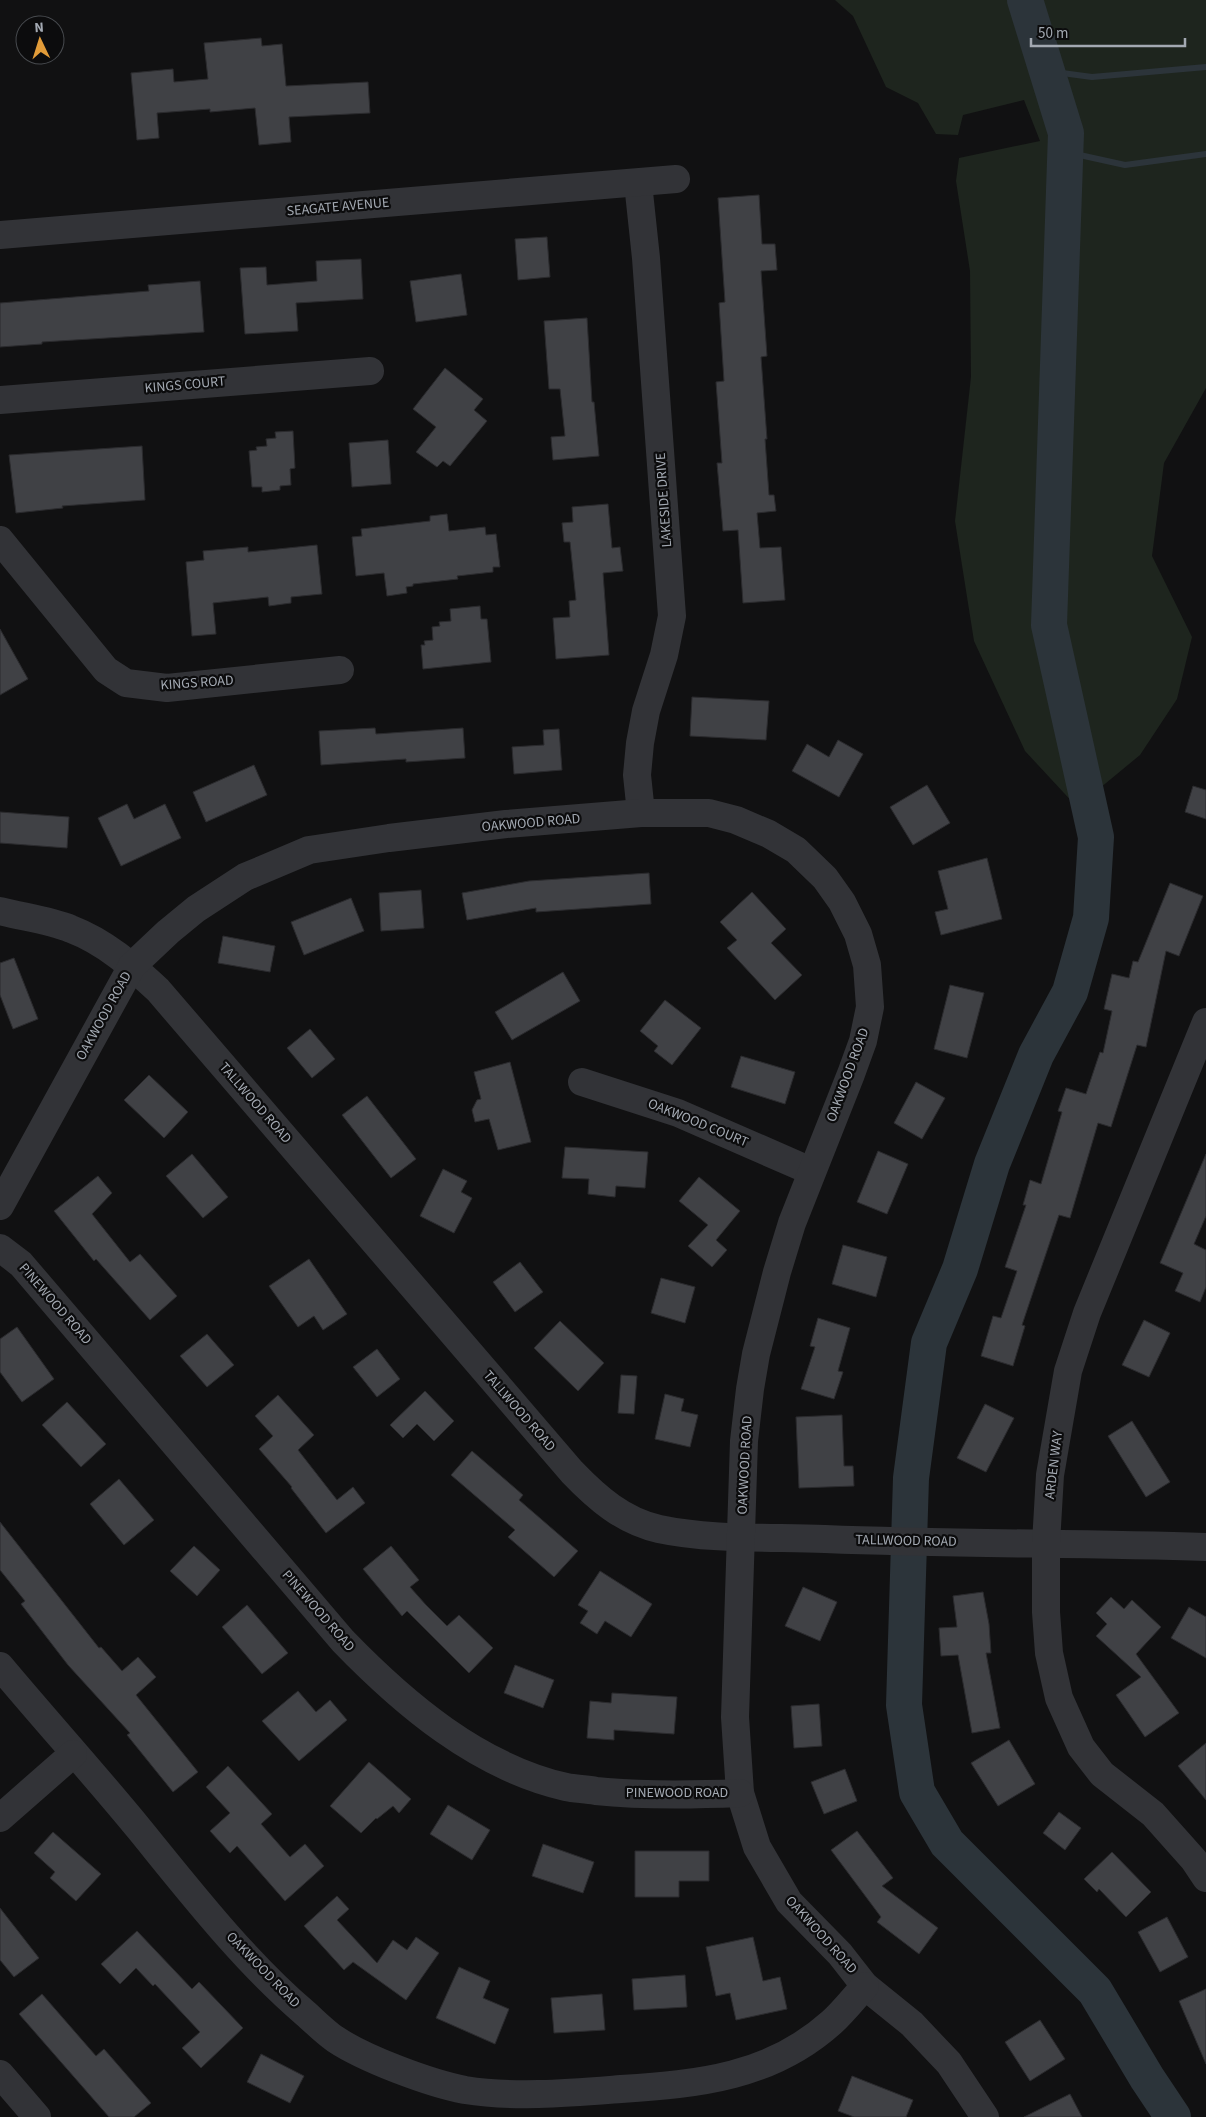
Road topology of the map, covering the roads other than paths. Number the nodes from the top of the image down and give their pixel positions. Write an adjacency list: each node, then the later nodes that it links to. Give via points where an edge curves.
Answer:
1 (676, 179): 2 (street, SEAGATE AVENUE)
2 (638, 183): 3 (street, SEAGATE AVENUE); 8 (street, LAKESIDE DRIVE, via 672,616 640,743 637,775)
3 (0, 235)
4 (370, 371): 5 (street, KINGS COURT)
5 (0, 400)
6 (0, 540): 7 (street, KINGS ROAD, via 106,670 126,683 167,688)
7 (340, 670)
8 (642, 813): 10 (street, OAKWOOD ROAD, via 506,824 309,850 245,877 196,909); 13 (street, OAKWOOD ROAD, via 709,813 769,834 796,850 824,878 842,902 858,934 867,965 870,1007 863,1041)
9 (0, 911): 10 (street, TALLWOOD ROAD, via 70,928 107,946)
10 (132, 966): 14 (street, OAKWOOD ROAD); 16 (street, TALLWOOD ROAD, via 164,997 596,1497 622,1515 658,1529)
11 (1206, 1022): 17 (street, ARDEN WAY, via 1086,1312 1068,1371 1050,1476)
12 (582, 1082): 13 (street, OAKWOOD COURT, via 678,1113)
13 (811, 1171): 16 (street, OAKWOOD ROAD, via 777,1272 756,1354 744,1441)
14 (0, 1206)
15 (0, 1248): 21 (street, PINEWOOD ROAD, via 21,1264 343,1641 372,1670 444,1730 486,1757 566,1787 665,1796)
16 (742, 1536): 17 (street, TALLWOOD ROAD); 21 (street, OAKWOOD ROAD, via 736,1718)
17 (1046, 1543): 18 (street, TALLWOOD ROAD); 23 (street, ARDEN WAY, via 1046,1612 1050,1653 1058,1698 1070,1725 1102,1774 1153,1814)
18 (1206, 1547)
19 (0, 1666): 20 (street, OAKWOOD ROAD)
20 (74, 1754): 22 (street); 24 (street, OAKWOOD ROAD, via 280,1992 335,2039 421,2078 464,2090 523,2094 672,2086 734,2075 798,2047 832,2022)
21 (740, 1793): 24 (street, OAKWOOD ROAD, via 757,1847 776,1882)
22 (0, 1818)
23 (1206, 1878)
24 (865, 1986): 27 (street, OAKWOOD ROAD, via 912,2024 949,2062)
25 (0, 2074): 26 (street)
26 (37, 2117)
27 (985, 2117)

